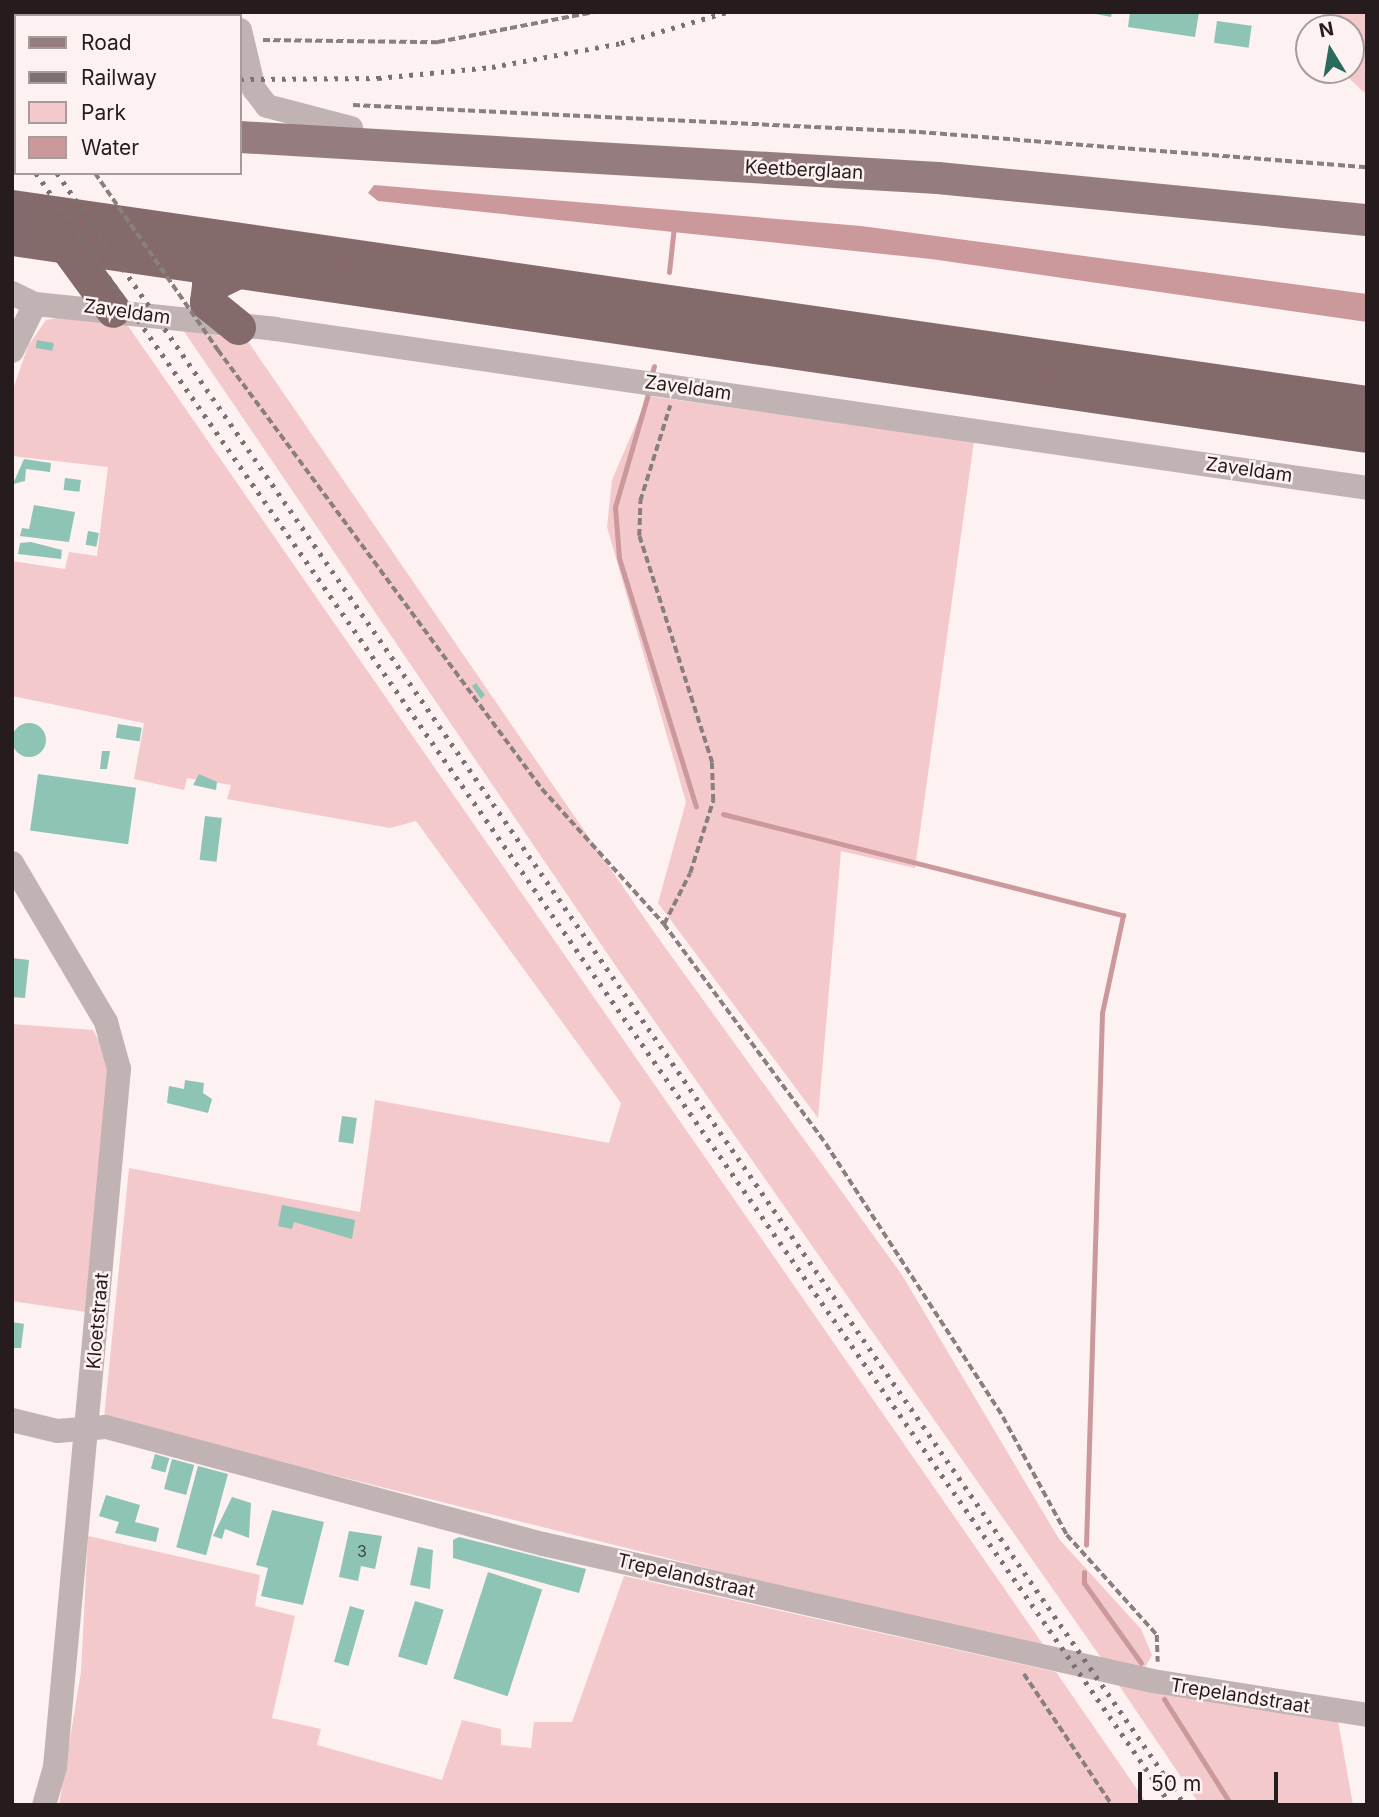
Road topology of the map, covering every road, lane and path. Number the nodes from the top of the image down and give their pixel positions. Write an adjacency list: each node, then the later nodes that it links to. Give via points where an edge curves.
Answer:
1 (594, 12): 2 (path, via 438,42)
2 (242, 34): 3 (street, via 254,89 267,106)
3 (347, 117): 4 (main road, Keetberglaan); 6 (path, via 412,103 919,132); 8 (main road, Keetberglaan, via 1097,172)
4 (242, 121)
5 (242, 137): 10 (main road, Keetberglaan, via 938,177)
6 (1367, 167)
7 (97, 175): 17 (path, bridge)
8 (1367, 202)
9 (12, 207): 20 (highway)
10 (1367, 219)
11 (12, 239): 12 (highway)
12 (66, 246): 13 (highway); 16 (highway)
13 (240, 270): 17 (highway, via 209,285 206,302); 21 (highway)
14 (12, 293): 15 (street, Zaveldam)
15 (35, 304): 16 (street, Zaveldam); 18 (street)
16 (113, 310): 17 (street, Zaveldam)
17 (228, 338): 19 (street, Zaveldam); 24 (path, via 542,789)
18 (12, 351)
19 (676, 386): 22 (street, Zaveldam); 24 (path, via 640,501 639,536 712,763 713,802 690,873)
20 (1367, 403)
21 (1367, 435)
22 (1367, 488)
23 (12, 863): 26 (street, Kloetstraat, via 106,1022 119,1069)
24 (664, 924): 28 (path, via 826,1143 1003,1417 1067,1535 1157,1635)
25 (12, 1420): 26 (street, Trepelandstraat, via 57,1432)
26 (87, 1428): 27 (street, Trepelandstraat, via 106,1427 543,1544); 30 (street, Kloetstraat, via 55,1767)
27 (1021, 1652): 28 (street, Trepelandstraat); 31 (path, via 1027,1681)
28 (1153, 1681): 29 (street, Trepelandstraat)
29 (1367, 1715)
30 (44, 1805)
31 (1112, 1805)

